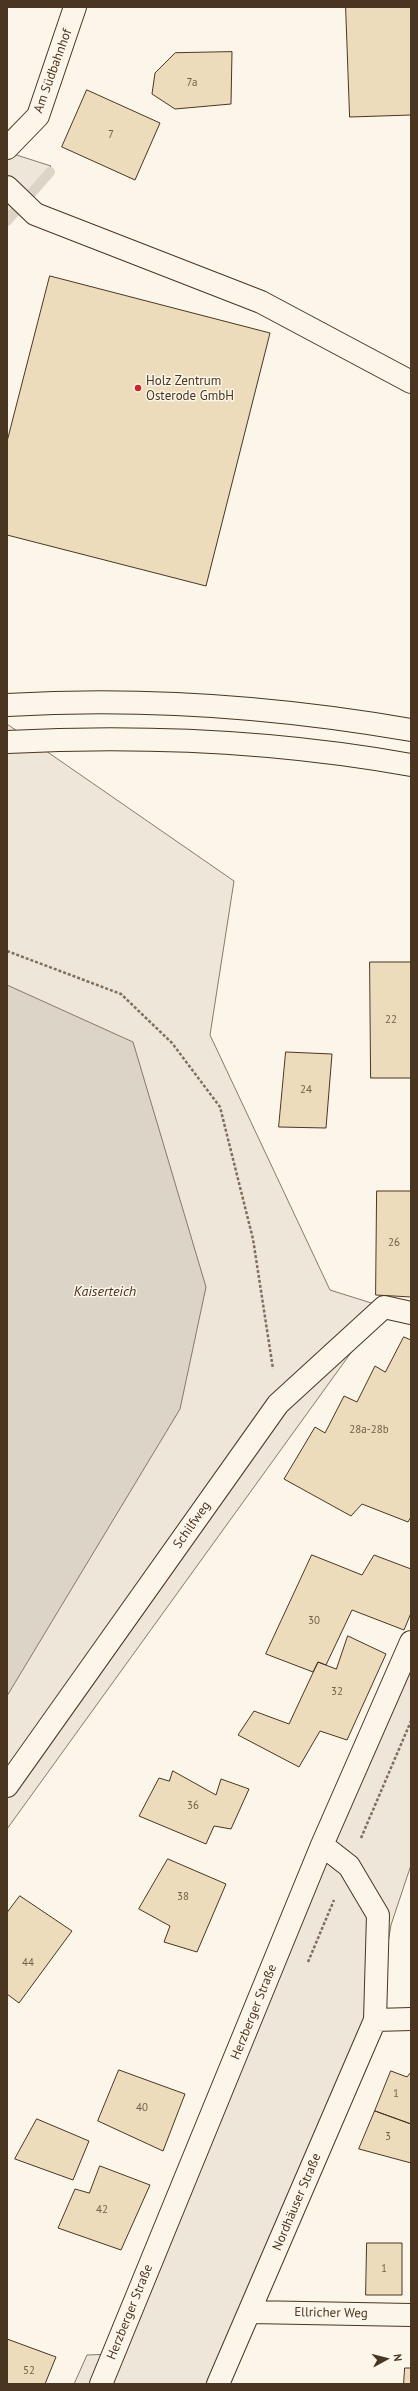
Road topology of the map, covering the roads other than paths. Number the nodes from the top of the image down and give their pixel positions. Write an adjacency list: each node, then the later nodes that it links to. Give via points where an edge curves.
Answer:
1 (75, 7): 2 (street, Am Südbahnhof, via 38,116)
2 (7, 148)
3 (8, 188): 4 (street, via 35,214 261,302)
4 (411, 382)
5 (7, 705): 6 (street, via 130,702 235,707 331,717)
6 (411, 730)
7 (7, 742): 8 (street, via 60,739 221,742 307,749)
8 (411, 765)
9 (411, 1313): 11 (street, Schilfweg, via 384,1307 278,1404)
10 (411, 1642): 12 (street, Herzberger Straße)
11 (7, 1786)
12 (322, 1845): 14 (street, via 349,1866 378,1915); 17 (street, Herzberger Straße)
13 (411, 2019): 14 (street)
14 (375, 2020): 15 (street, Nordhäuser Straße)
15 (251, 2312): 16 (street, Ellricher Weg); 18 (street, Nordhäuser Straße)
16 (411, 2314)
17 (101, 2384)
18 (218, 2384)

